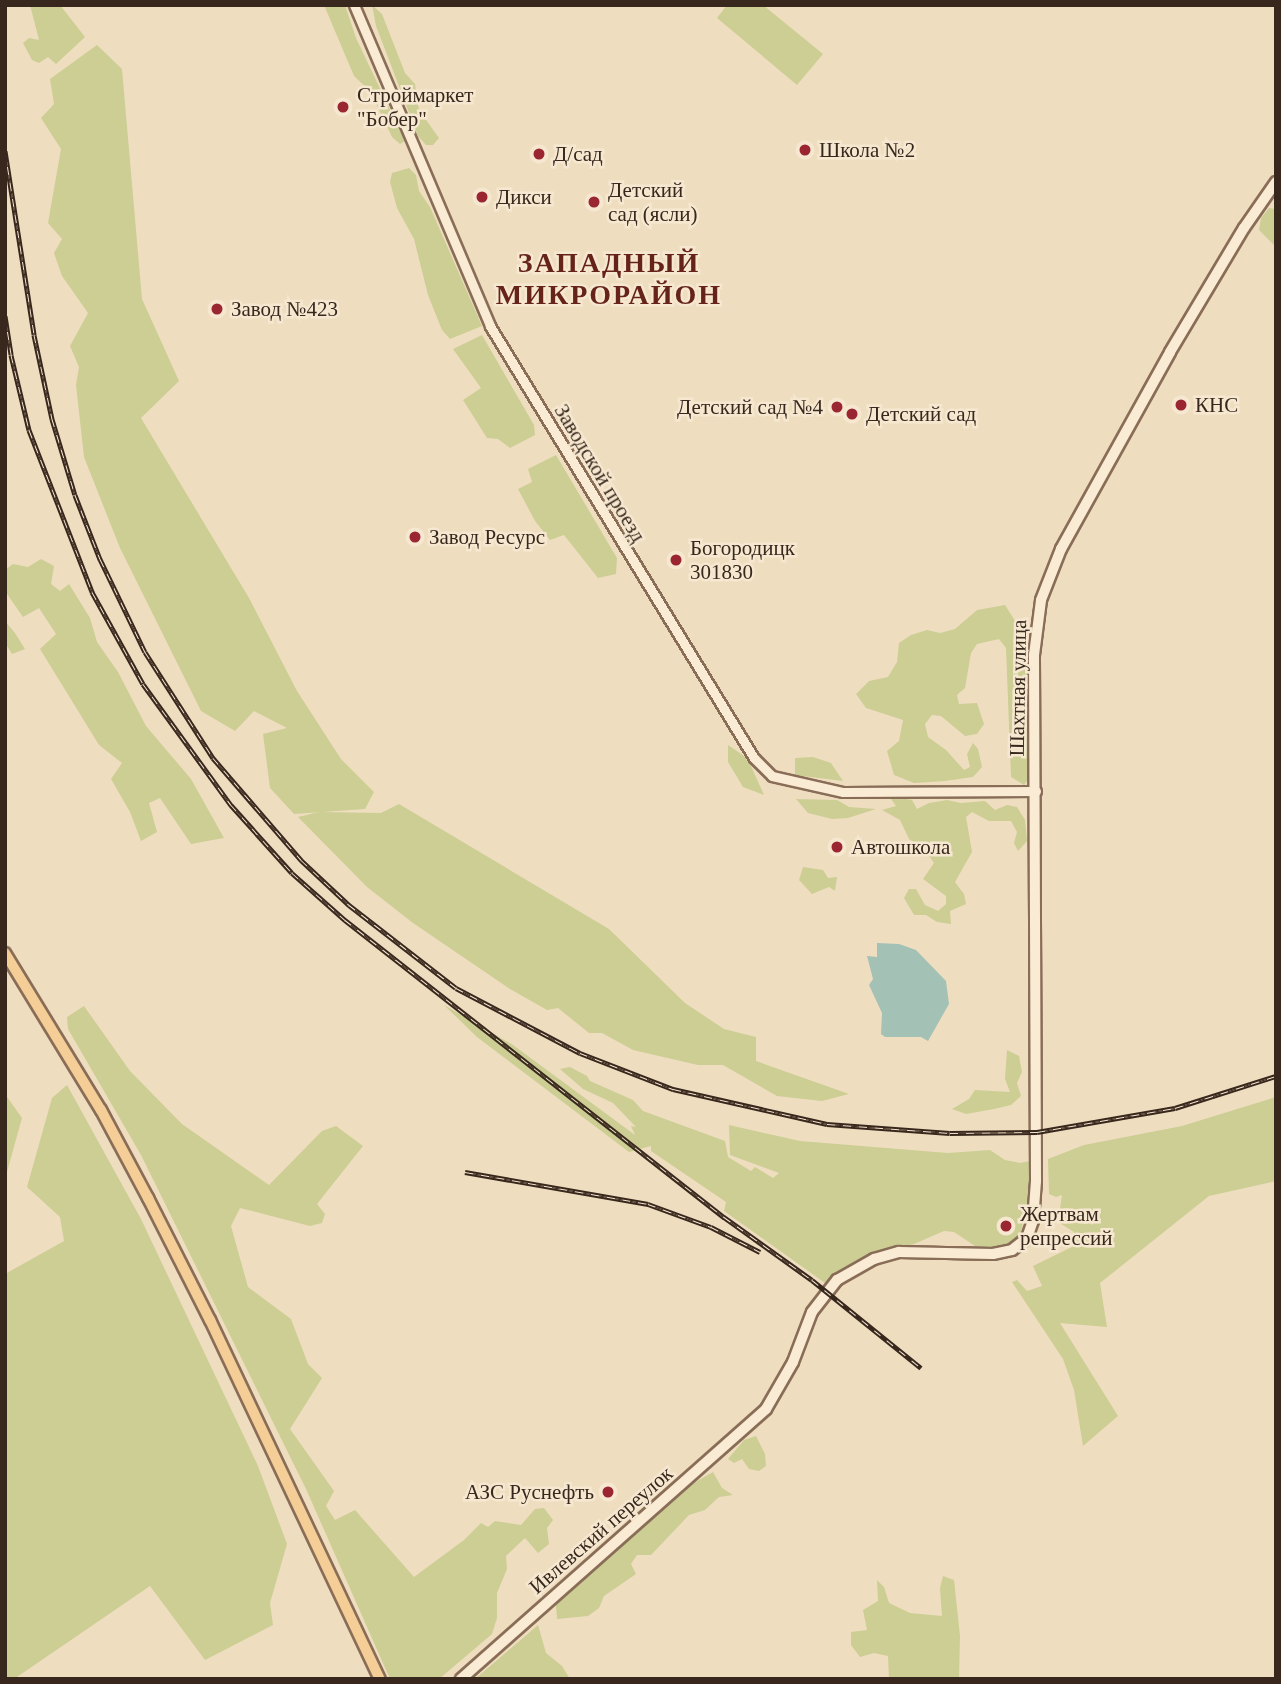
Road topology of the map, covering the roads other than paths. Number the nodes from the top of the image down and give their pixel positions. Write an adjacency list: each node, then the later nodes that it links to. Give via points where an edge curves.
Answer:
1 (354, 5): 3 (street, Заводской проезд, via 490,326 754,758 772,776 843,792)
2 (1276, 182): 3 (main road, Шахтная улица, via 1176,341 1048,579 1036,624 1034,655)
3 (1036, 790): 5 (main road, Шахтная улица)
4 (5, 953): 6 (main road, via 101,1110 148,1198)
5 (1037, 1132): 7 (main road, Ивлевский переулок, via 1036,1202 1027,1238 1012,1250 993,1254 899,1252 846,1274 812,1312 793,1362 766,1409)
6 (380, 1679)
7 (461, 1679)

